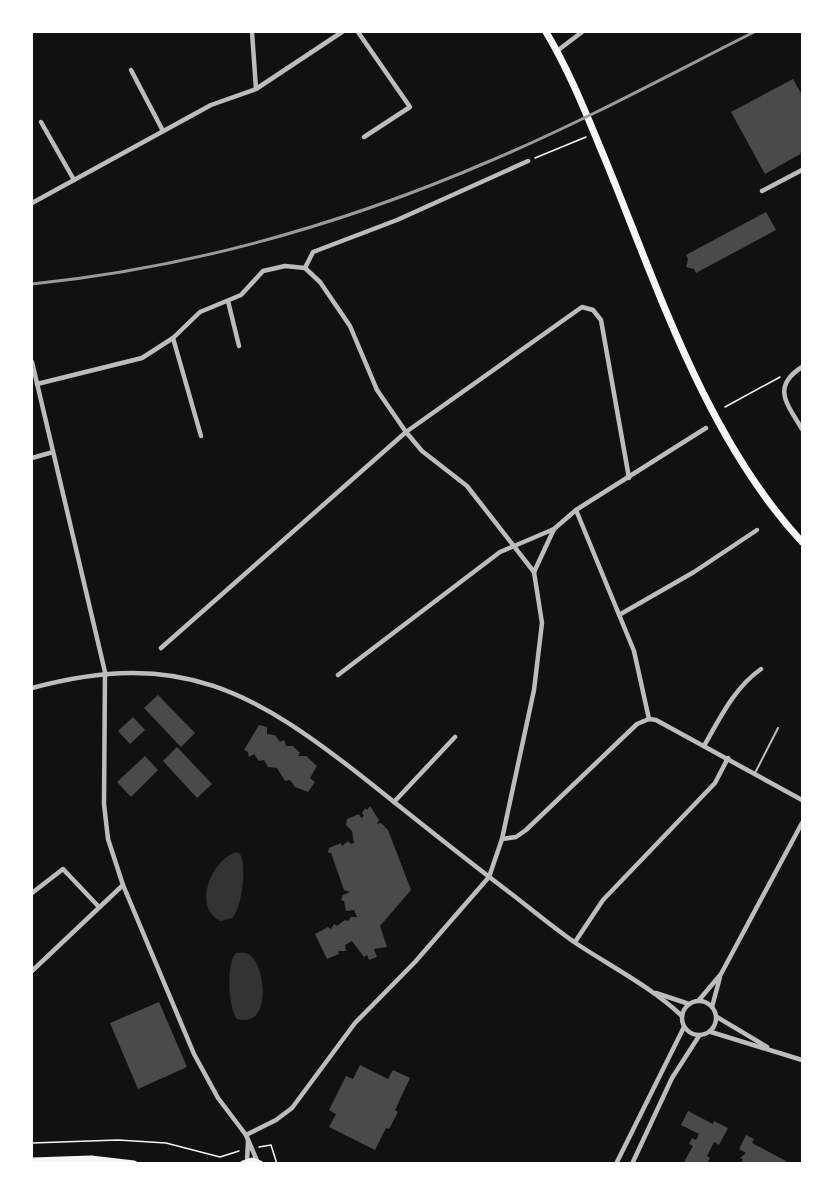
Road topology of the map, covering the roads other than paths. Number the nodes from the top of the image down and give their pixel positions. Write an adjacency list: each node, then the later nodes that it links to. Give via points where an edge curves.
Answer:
1 (252, 32): 8 (street)
2 (342, 32): 8 (street)
3 (358, 32): 11 (street, via 410,107)
4 (546, 32): 6 (main road)
5 (582, 32): 6 (street)
6 (557, 51): 34 (main road, via 666,309 719,420 766,495)
7 (131, 70): 10 (street)
8 (256, 89): 10 (street, via 211,105)
9 (41, 122): 14 (street)
10 (163, 131): 14 (street)
11 (364, 136)
12 (528, 161): 17 (street, via 397,220 313,252)
13 (802, 170): 15 (street)
14 (74, 180): 16 (street)
15 (762, 191)
16 (32, 203)
17 (305, 268): 18 (street, via 285,266 263,272 241,295); 26 (street, via 320,282 350,326 377,390)
18 (228, 301): 19 (street, via 200,312); 20 (street)
19 (173, 338): 23 (street, via 142,358); 27 (street)
20 (238, 346)
21 (32, 362): 23 (street)
22 (802, 367): 25 (street, via 790,375 784,386 784,395)
23 (37, 384): 28 (street)
24 (706, 428): 30 (street)
25 (802, 429)
26 (406, 432): 30 (street, via 579,308 586,307 601,320); 35 (street, via 422,451 467,486); 38 (street)
27 (201, 436)
28 (53, 452): 29 (street); 40 (street)
29 (32, 458)
30 (628, 478): 31 (street)
31 (576, 510): 32 (street); 37 (street)
32 (554, 529): 35 (street); 36 (street)
33 (757, 530): 37 (street)
34 (802, 542)
35 (513, 545): 36 (street); 41 (street)
36 (534, 572): 52 (street, via 541,641)
37 (620, 615): 43 (street, via 637,660)
38 (161, 648)
39 (761, 669): 46 (street, via 748,678 732,699)
40 (105, 672): 42 (street); 50 (street, via 184,678 239,694 293,724); 54 (street, via 104,804 108,839)
41 (338, 675)
42 (32, 688)
43 (649, 719): 46 (street); 52 (street, via 637,724 526,830 516,837)
44 (778, 728): 48 (lane)
45 (455, 737): 50 (street)
46 (704, 746): 47 (street)
47 (728, 758): 48 (street); 57 (street, via 715,783 603,900)
48 (755, 773): 49 (street)
49 (802, 800)
50 (394, 802): 53 (street)
51 (802, 824): 59 (street)
52 (502, 839): 53 (street)
53 (489, 877): 57 (street); 71 (street, via 355,1023 292,1108)
54 (123, 885): 56 (street); 71 (street, via 199,1065)
55 (32, 893): 56 (street, via 63,869)
56 (99, 908): 58 (street)
57 (575, 942): 60 (street)
58 (32, 971)
59 (721, 974): 61 (street); 63 (street)
60 (650, 991): 62 (street); 64 (street)
61 (699, 1000): 62 (street); 63 (street)
62 (689, 1004): 64 (street)
63 (712, 1006): 65 (street)
64 (682, 1016): 66 (street)
65 (717, 1017): 67 (street); 69 (street)
66 (684, 1028): 68 (street); 77 (street)
67 (711, 1032): 68 (street); 69 (street)
68 (699, 1036): 78 (street, via 672,1078)
69 (774, 1051): 70 (street)
70 (802, 1060)
71 (246, 1135): 72 (street)
72 (250, 1148): 74 (street); 75 (street)
73 (32, 1161): 76 (main road, via 91,1159)
74 (245, 1163): 75 (main road)
75 (259, 1163)
76 (134, 1164)
77 (616, 1164)
78 (632, 1164)

